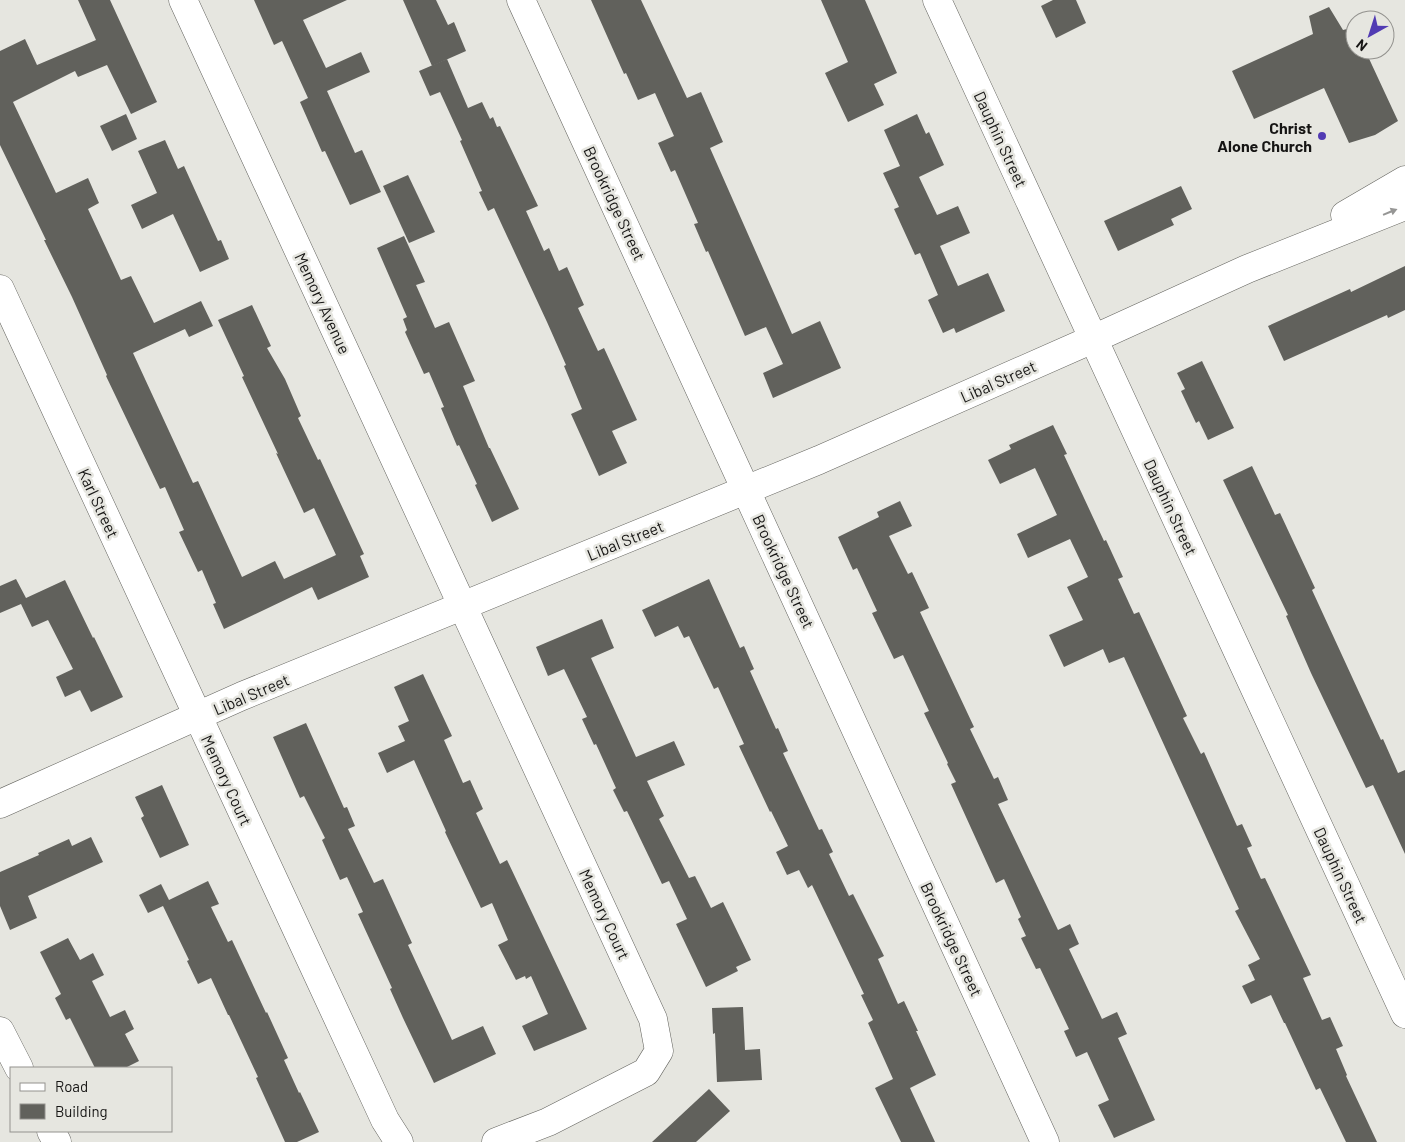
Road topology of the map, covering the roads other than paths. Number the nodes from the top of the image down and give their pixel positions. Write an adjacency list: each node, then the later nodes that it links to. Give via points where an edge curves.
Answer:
1 (183, 0): 10 (street, Memory Avenue)
2 (521, 0): 9 (street, Brookridge Street)
3 (937, 0): 8 (street, Dauphin Street)
4 (1405, 180): 6 (street, Libal Street)
5 (1405, 206): 6 (street, Libal Street, one-way to 5)
6 (1247, 268): 8 (street, Libal Street)
7 (0, 289): 11 (street, Karl Street)
8 (1093, 339): 9 (street, Libal Street); 13 (street, Dauphin Street)
9 (747, 490): 10 (street, Libal Street); 18 (street, Brookridge Street)
10 (463, 606): 11 (street, Libal Street); 17 (street, Memory Court, via 653,1019 659,1051 646,1072 548,1122)
11 (198, 716): 12 (street, Libal Street); 16 (street, Memory Court, via 385,1120)
12 (0, 804)
13 (1405, 1014)
14 (0, 1031): 15 (street)
15 (18, 1067)
16 (399, 1142)
17 (496, 1142)
18 (1045, 1142)

